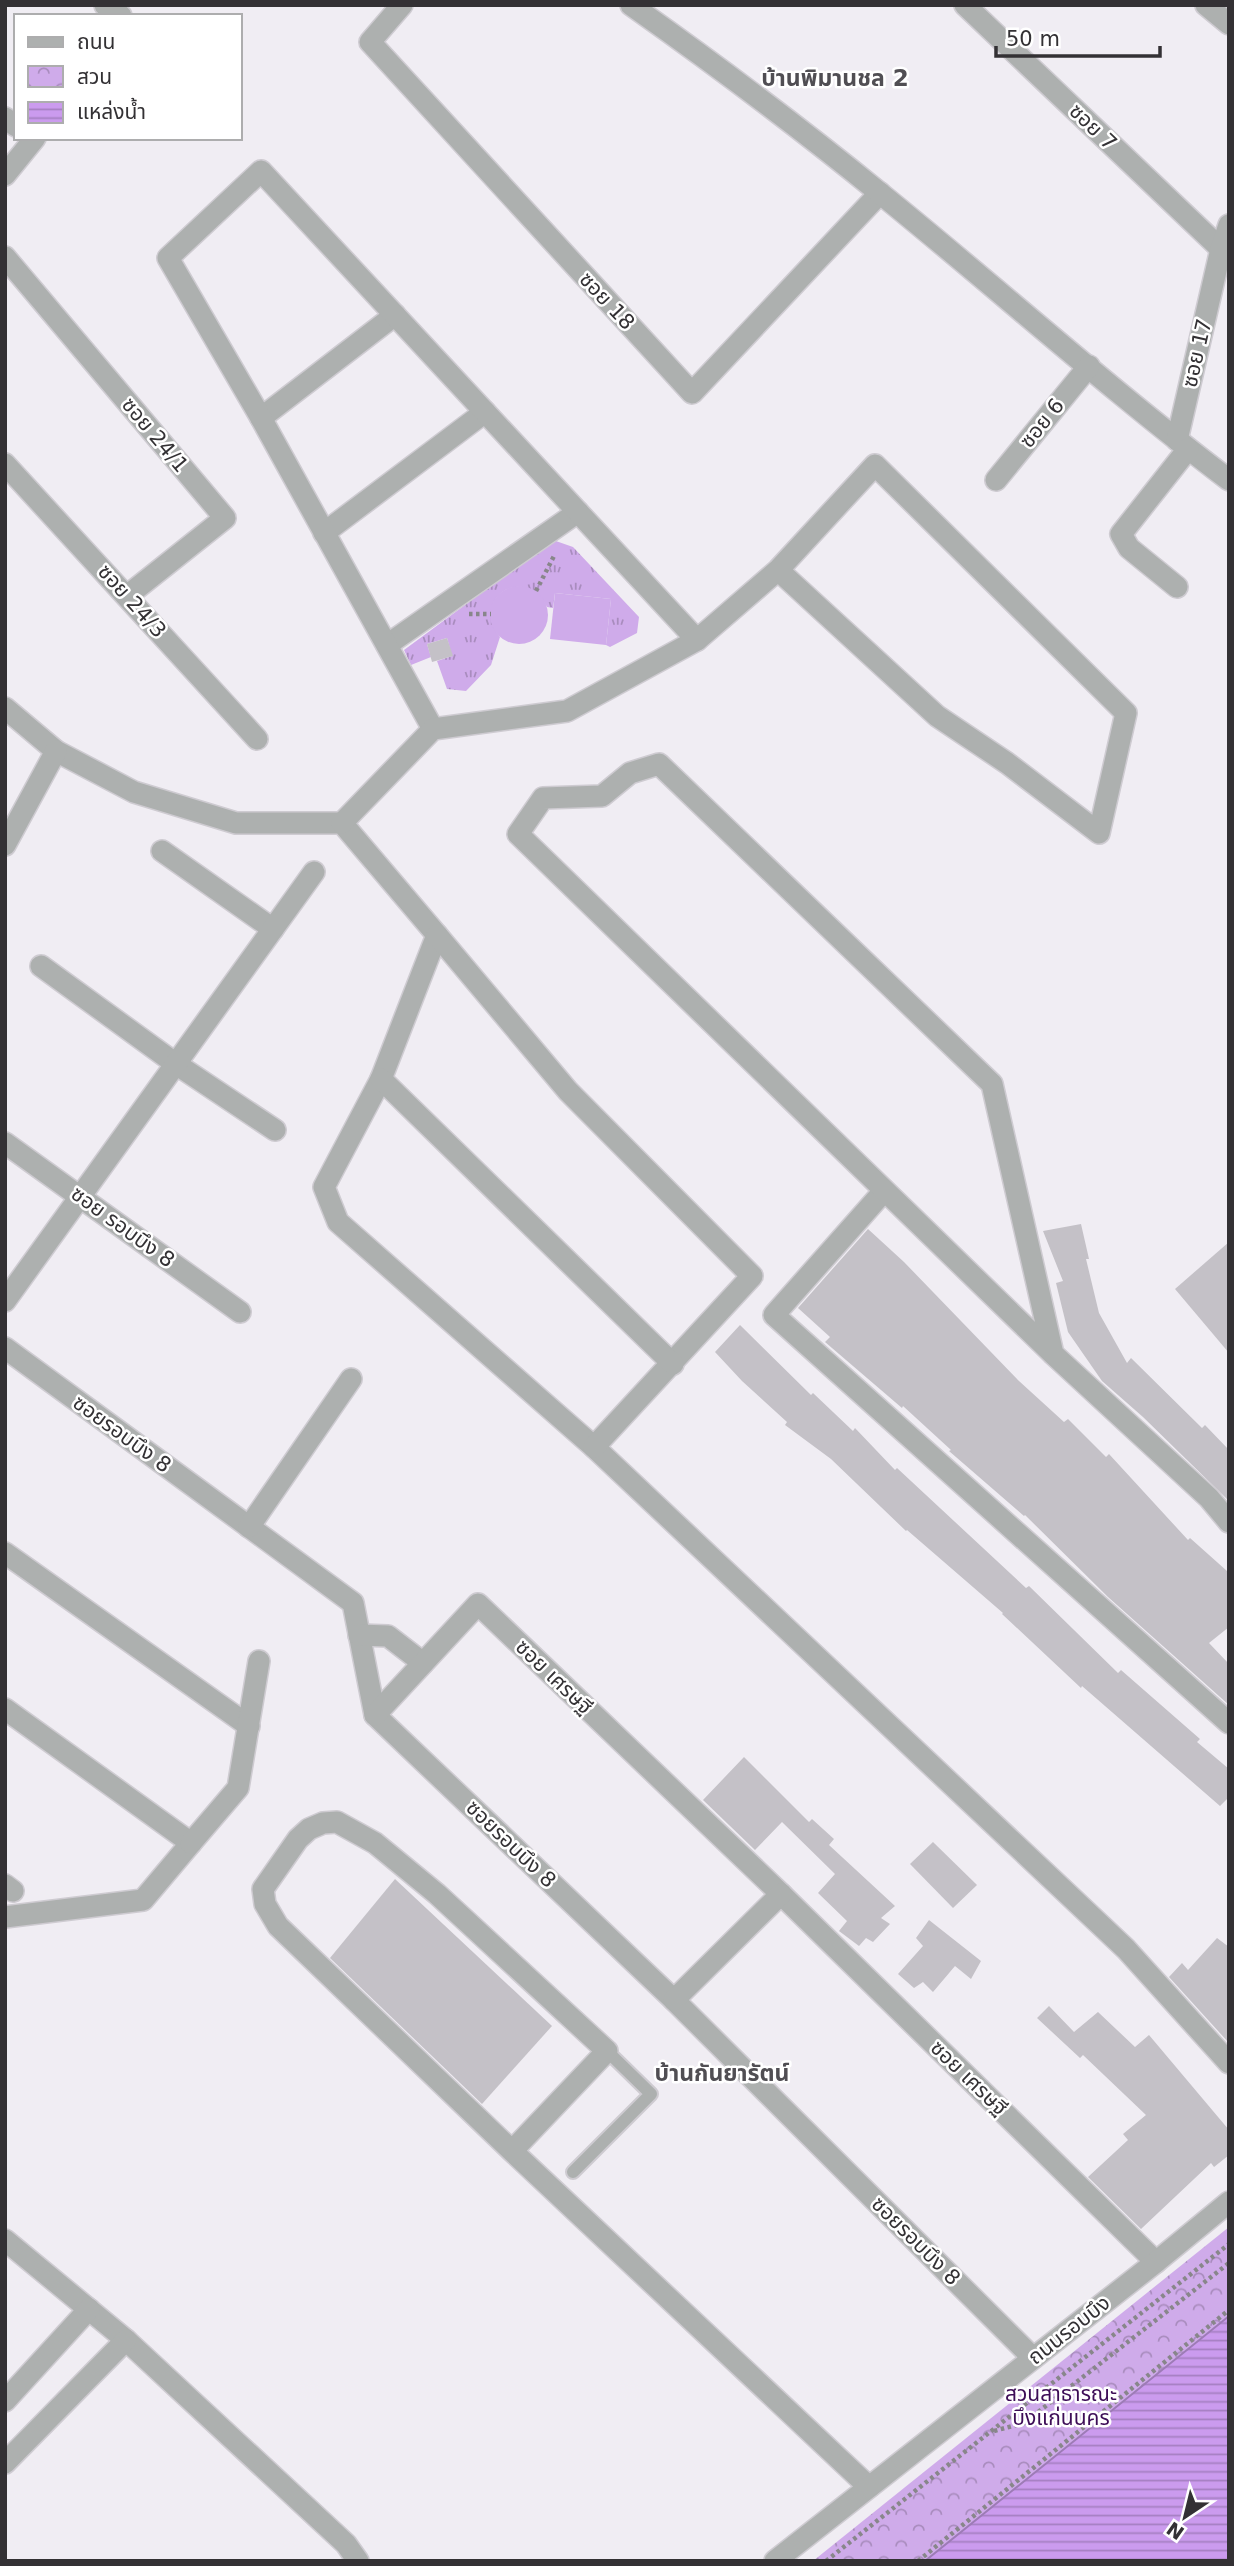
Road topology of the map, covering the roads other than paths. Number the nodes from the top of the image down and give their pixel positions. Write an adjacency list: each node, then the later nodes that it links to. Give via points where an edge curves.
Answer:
1 (402, 5): 8 (street, ซอย 18, via 370,42 692,393)
2 (631, 5): 8 (street)
3 (965, 5): 10 (street, ซอย 7)
4 (1206, 5): 5 (street)
5 (1229, 24)
6 (33, 140): 7 (street)
7 (5, 175)
8 (880, 193): 13 (street)
9 (1229, 225): 10 (street, ซอย 17)
10 (1221, 249): 16 (street, ซอย 17)
11 (5, 257): 24 (street, ซอย 24/1, via 225,518)
12 (395, 315): 14 (street); 15 (street); 15 (street, via 261,171 168,258)
13 (1089, 366): 16 (street); 18 (street, ซอย 6)
14 (485, 412): 20 (street); 21 (street)
15 (261, 418): 21 (street)
16 (1182, 444): 19 (street); 23 (street, via 1121,534 1129,548)
17 (5, 464): 24 (street, ซอย 24/3)
18 (996, 480)
19 (1229, 480)
20 (578, 512): 25 (street); 26 (street)
21 (324, 533): 26 (street)
22 (778, 570): 22 (street, via 937,716 1099,833 1126,713 875,465); 25 (street)
23 (1177, 587)
24 (127, 596): 29 (street, ซอย 24/3)
25 (697, 640): 28 (street, via 566,711)
26 (387, 645): 28 (street)
27 (5, 708): 30 (street)
28 (433, 729): 31 (street)
29 (257, 739)
30 (56, 751): 31 (street, via 134,792 236,823); 32 (street)
31 (342, 823): 36 (street)
32 (9, 831)
33 (162, 851): 35 (street)
34 (314, 872): 35 (street)
35 (273, 929): 38 (street)
36 (437, 935): 39 (street); 48 (street, via 568,1091 752,1276)
37 (41, 966): 38 (street)
38 (176, 1064): 40 (street); 43 (street)
39 (381, 1079): 48 (street); 50 (street, via 324,1187 338,1222)
40 (275, 1130)
41 (5, 1143): 43 (street, ซอย รอบบึง 8)
42 (884, 1191): 47 (street); 47 (street, via 518,834 543,798 602,796 630,773 659,764 992,1084); 59 (street, via 774,1315)
43 (80, 1197): 44 (street); 45 (street, ซอย รอบบึง 8)
44 (5, 1301)
45 (240, 1311)
46 (5, 1348): 52 (street, ซอยรอบบึง 8)
47 (1053, 1354): 51 (street, via 1209,1498)
48 (673, 1364): 50 (street)
49 (351, 1379): 52 (street)
50 (594, 1447): 66 (street, via 1126,1949)
51 (1229, 1522)
52 (249, 1527): 54 (street, ซอยรอบบึง 8, via 353,1603)
53 (5, 1553): 60 (street)
54 (359, 1635): 56 (street, via 388,1636); 58 (street, ซอยรอบบึง 8)
55 (259, 1661): 60 (street)
56 (424, 1663): 58 (street); 62 (street, ซอย เศรษฐี, via 478,1604)
57 (5, 1709): 61 (street)
58 (375, 1715): 64 (street, ซอยรอบบึง 8)
59 (1229, 1723)
60 (249, 1726): 61 (street, via 238,1788)
61 (191, 1843): 63 (street, via 143,1900)
62 (781, 1894): 64 (street); 71 (street, ซอย เศรษฐี)
63 (5, 1917)
64 (674, 2000): 74 (street, ซอยรอบบึง 8)
65 (607, 2051): 67 (street); 67 (street, via 375,1843 337,1822 309,1829 298,1839 262,1889 271,1917); 68 (lane, via 651,2094)
66 (1229, 2063)
67 (512, 2151): 77 (street)
68 (573, 2172)
69 (1229, 2202): 71 (street, ถนนรอบบึง)
70 (5, 2240): 72 (street)
71 (1156, 2262): 74 (street, ถนนรอบบึง)
72 (89, 2309): 73 (street); 75 (street)
73 (126, 2340): 76 (street); 78 (street, via 346,2544)
74 (1033, 2358): 77 (street, ถนนรอบบึง)
75 (5, 2401)
76 (5, 2463)
77 (869, 2487): 79 (street, ถนนรอบบึง)
78 (358, 2561)
79 (775, 2561)

